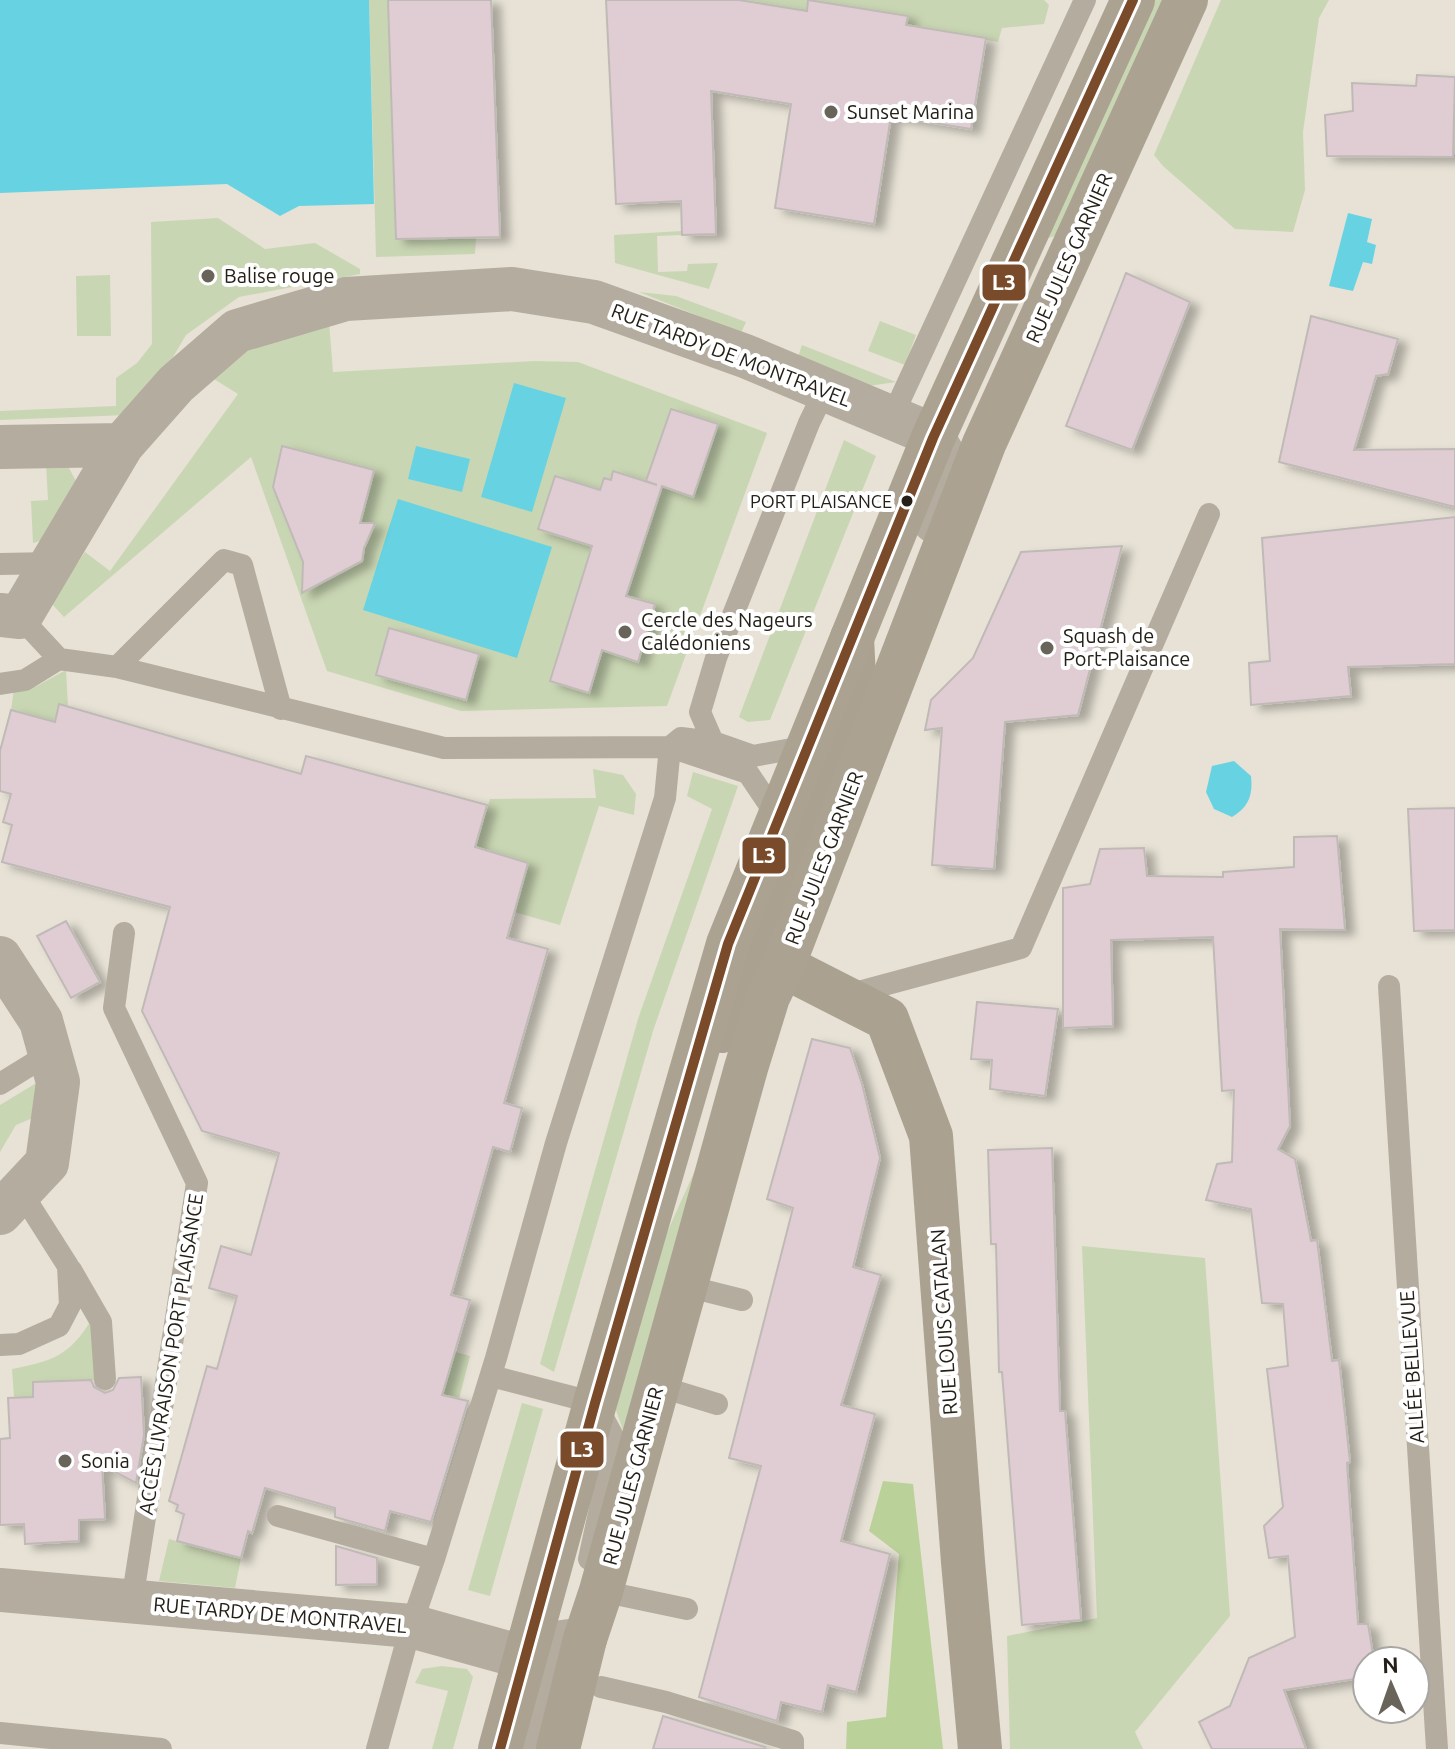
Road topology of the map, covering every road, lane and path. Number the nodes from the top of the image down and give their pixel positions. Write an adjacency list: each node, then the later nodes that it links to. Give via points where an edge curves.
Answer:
1 (1085, 0): 6 (lane)
2 (1133, 0): 7 (main road)
3 (1186, 0): 4 (main road, RUE JULES GARNIER)
4 (1063, 270): 7 (street, via 1037,285 967,429); 18 (main road, RUE JULES GARNIER, via 984,444)
5 (825, 390): 6 (street, RUE TARDY DE MONTRAVEL); 8 (street, RUE TARDY DE MONTRAVEL, via 594,302 512,289 346,299 237,331 176,384); 20 (lane, via 716,658 700,712)
6 (892, 417): 7 (street, RUE TARDY DE MONTRAVEL)
7 (933, 438): 14 (main road); 18 (street, via 953,471 883,649)
8 (122, 445): 9 (street); 11 (street, RUE TARDY DE MONTRAVEL)
9 (0, 447)
10 (1209, 514): 28 (lane, via 1021,948)
11 (55, 563): 12 (lane); 13 (street, RUE TARDY DE MONTRAVEL)
12 (0, 564)
13 (10, 616): 15 (lane)
14 (852, 638): 21 (main road); 26 (street, via 855,697 758,914 770,949)
15 (59, 659): 16 (lane); 17 (lane, via 25,680)
16 (117, 667): 19 (lane); 19 (lane, via 224,560 242,565)
17 (0, 684)
18 (886, 695): 26 (main road, RUE JULES GARNIER)
19 (281, 709): 22 (lane, via 444,748)
20 (713, 742): 21 (lane, via 753,756); 22 (lane, via 681,738)
21 (808, 746): 23 (main road)
22 (670, 747): 23 (lane, via 748,773); 37 (lane, via 665,798 556,1143)
23 (779, 819): 32 (main road, via 728,944)
24 (124, 933): 46 (lane, ACCÈS LIVRAISON PORT PLAISANCE, via 114,1008 197,1183)
25 (0, 958): 29 (street, via 41,1021)
26 (783, 966): 28 (street, RUE LOUIS CATALAN); 32 (street, via 754,964 737,981 677,1182); 34 (main road, RUE JULES GARNIER, via 746,1068)
27 (1389, 986): 60 (lane, ALLÉE BELLEVUE)
28 (842, 996): 59 (street, RUE LOUIS CATALAN, via 887,1019 931,1136)
29 (50, 1053): 30 (lane); 31 (street, via 58,1082 47,1163)
30 (0, 1084)
31 (10, 1202): 33 (lane)
32 (650, 1216): 40 (main road)
33 (68, 1266): 36 (lane, via 70,1305 59,1326 19,1344); 38 (lane, via 101,1322)
34 (686, 1286): 35 (lane); 39 (main road, RUE JULES GARNIER)
35 (742, 1300)
36 (0, 1345)
37 (491, 1376): 40 (lane); 43 (lane)
38 (105, 1379)
39 (658, 1386): 41 (lane); 45 (main road, RUE JULES GARNIER)
40 (595, 1403): 49 (lane, via 615,1440 578,1607); 50 (main road)
41 (717, 1404)
42 (278, 1516): 43 (lane)
43 (434, 1559): 48 (lane)
44 (0, 1590): 46 (street, RUE TARDY DE MONTRAVEL)
45 (601, 1591): 47 (lane); 49 (main road, RUE JULES GARNIER)
46 (132, 1601): 48 (street, RUE TARDY DE MONTRAVEL)
47 (687, 1609)
48 (411, 1626): 50 (street, RUE TARDY DE MONTRAVEL); 54 (lane)
49 (585, 1639): 50 (street, RUE TARDY DE MONTRAVEL, via 562,1642 555,1666); 57 (main road, RUE JULES GARNIER)
50 (525, 1657): 55 (main road); 56 (street, via 545,1690)
51 (601, 1687): 58 (lane, via 793,1741)
52 (0, 1733): 53 (lane)
53 (161, 1749)
54 (377, 1749)
55 (500, 1749)
56 (532, 1749)
57 (558, 1749)
58 (793, 1749)
59 (980, 1749)
60 (1437, 1749)

